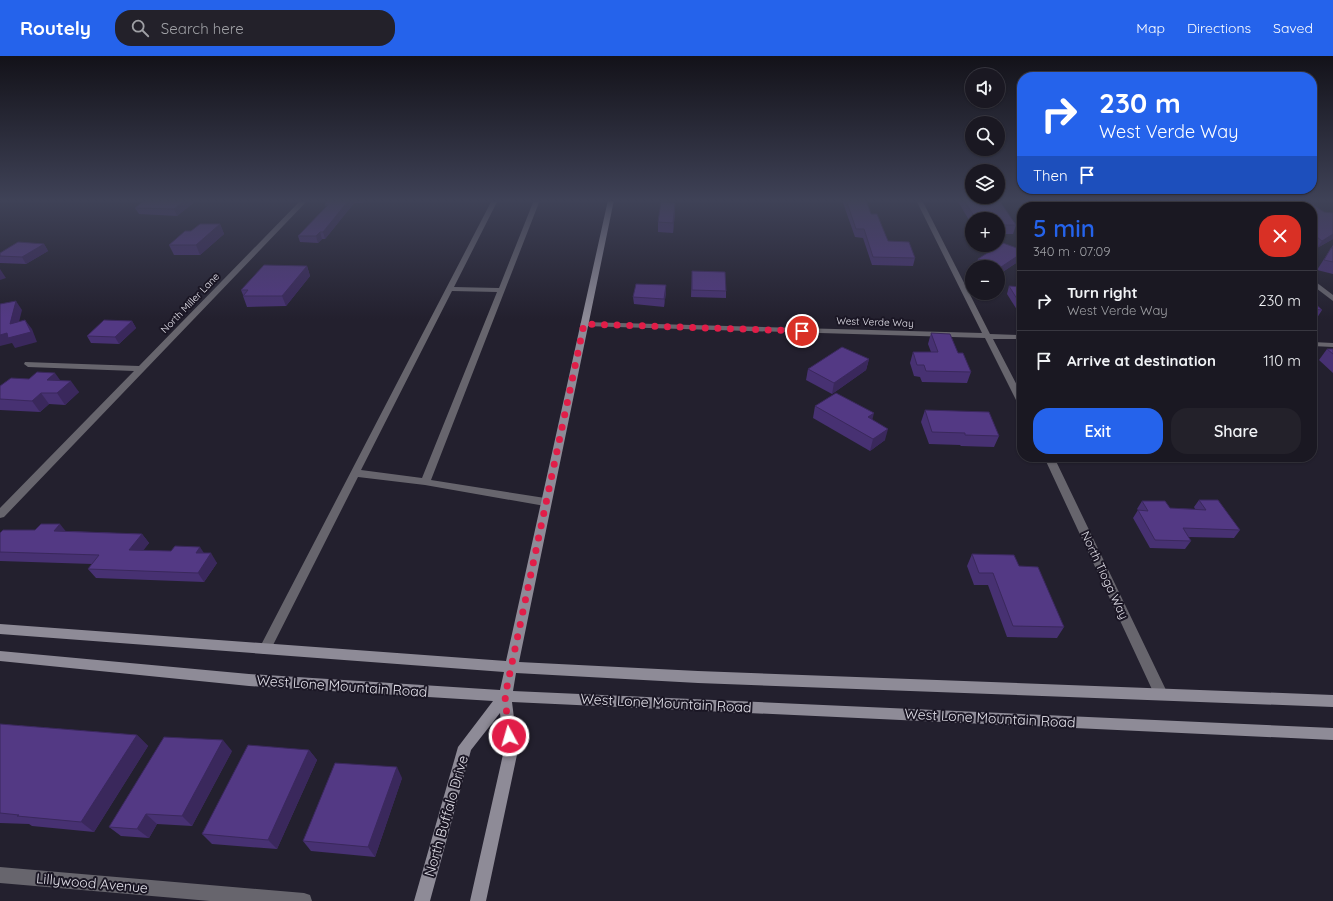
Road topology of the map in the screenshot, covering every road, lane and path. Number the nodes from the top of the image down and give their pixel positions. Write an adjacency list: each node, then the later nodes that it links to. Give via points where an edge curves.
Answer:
1 (267, 239): 16 (street, North Miller Lane)
2 (475, 239): 7 (street)
3 (521, 239): 8 (street)
4 (602, 239): 10 (main road, North Buffalo Drive)
5 (938, 239): 11 (street)
6 (1317, 285): 9 (street)
7 (450, 289): 8 (street); 19 (street)
8 (501, 290): 20 (street)
9 (1333, 299)
10 (584, 324): 11 (street, West Verde Way); 21 (main road, North Buffalo Drive)
11 (989, 336): 12 (street, West Verde Way); 17 (street)
12 (1017, 337)
13 (1317, 344): 14 (street)
14 (1333, 344)
15 (28, 364): 16 (street)
16 (142, 369): 22 (street, North Miller Lane)
17 (1017, 394)
18 (1051, 462): 27 (street, North Tioga Way)
19 (356, 473): 20 (street); 24 (street)
20 (425, 482): 21 (street)
21 (545, 502): 26 (main road, North Buffalo Drive)
22 (0, 514)
23 (0, 628): 24 (main road)
24 (265, 649): 26 (main road)
25 (0, 656): 28 (main road, West Lone Mountain Road, via 249,680)
26 (511, 667): 27 (main road, via 698,677); 28 (main road, North Buffalo Drive)
27 (1160, 694): 29 (main road)
28 (505, 696): 30 (main road, West Lone Mountain Road); 34 (main road, North Buffalo Drive, via 465,748); 35 (main road, North Buffalo Drive, via 511,750)
29 (1333, 702)
30 (1333, 734)
31 (0, 875): 32 (street, Lillywood Avenue)
32 (209, 897): 33 (street, Lillywood Avenue)
33 (304, 901)
34 (422, 901)
35 (478, 901)

